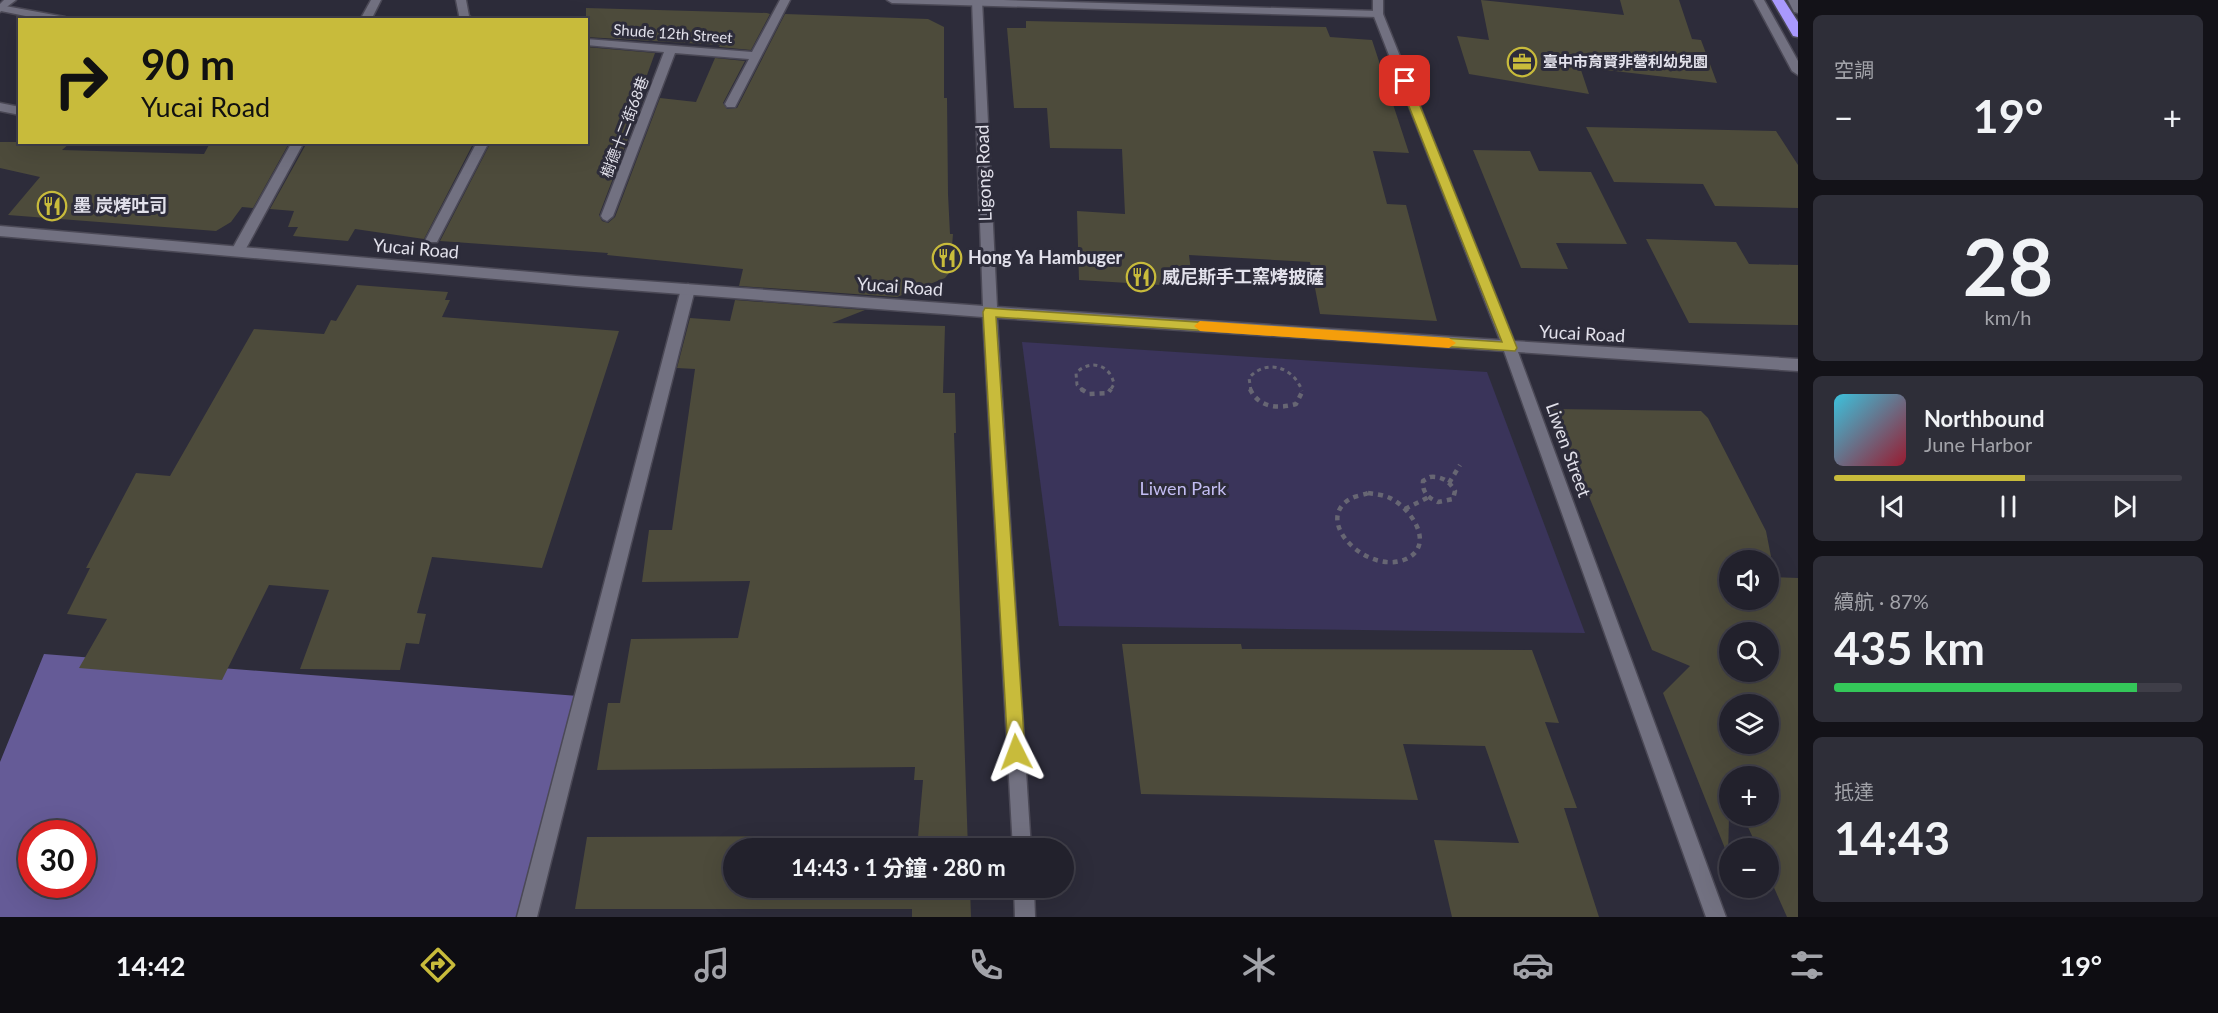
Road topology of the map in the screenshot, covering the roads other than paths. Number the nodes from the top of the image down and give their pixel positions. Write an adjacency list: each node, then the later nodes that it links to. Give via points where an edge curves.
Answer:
1 (11, 0): 11 (street)
2 (376, 0): 14 (street)
3 (462, 0): 15 (street)
4 (785, 0): 19 (street)
5 (892, 0): 9 (street)
6 (1760, 0): 20 (street)
7 (1778, 0): 16 (highway)
8 (1793, 0): 12 (street)
9 (977, 1): 10 (street); 31 (street, Ligong Road)
10 (1378, 7): 32 (street, Liwen Street)
11 (0, 8): 13 (street)
12 (1798, 10)
13 (54, 18)
14 (366, 18)
15 (464, 18)
16 (1798, 33)
17 (588, 42): 18 (street, Shude 12th Street)
18 (671, 49): 19 (street, Shude 12th Street); 26 (street, 樹德十二街68巷)
19 (756, 56): 21 (street)
20 (1798, 71)
21 (731, 104)
22 (0, 107): 23 (street)
23 (18, 111)
24 (297, 144): 29 (street)
25 (482, 144): 28 (street)
26 (607, 216)
27 (0, 231): 29 (street, Yucai Road)
28 (432, 239)
29 (238, 251): 30 (street, Yucai Road)
30 (688, 289): 31 (street, Yucai Road); 36 (street)
31 (990, 312): 32 (street, Yucai Road); 34 (street, Ligong Road)
32 (1510, 348): 33 (street, Yucai Road); 38 (street, Liwen Street)
33 (1798, 365)
34 (1021, 838)
35 (1024, 898): 37 (street)
36 (527, 917)
37 (1025, 917)
38 (1716, 917)

